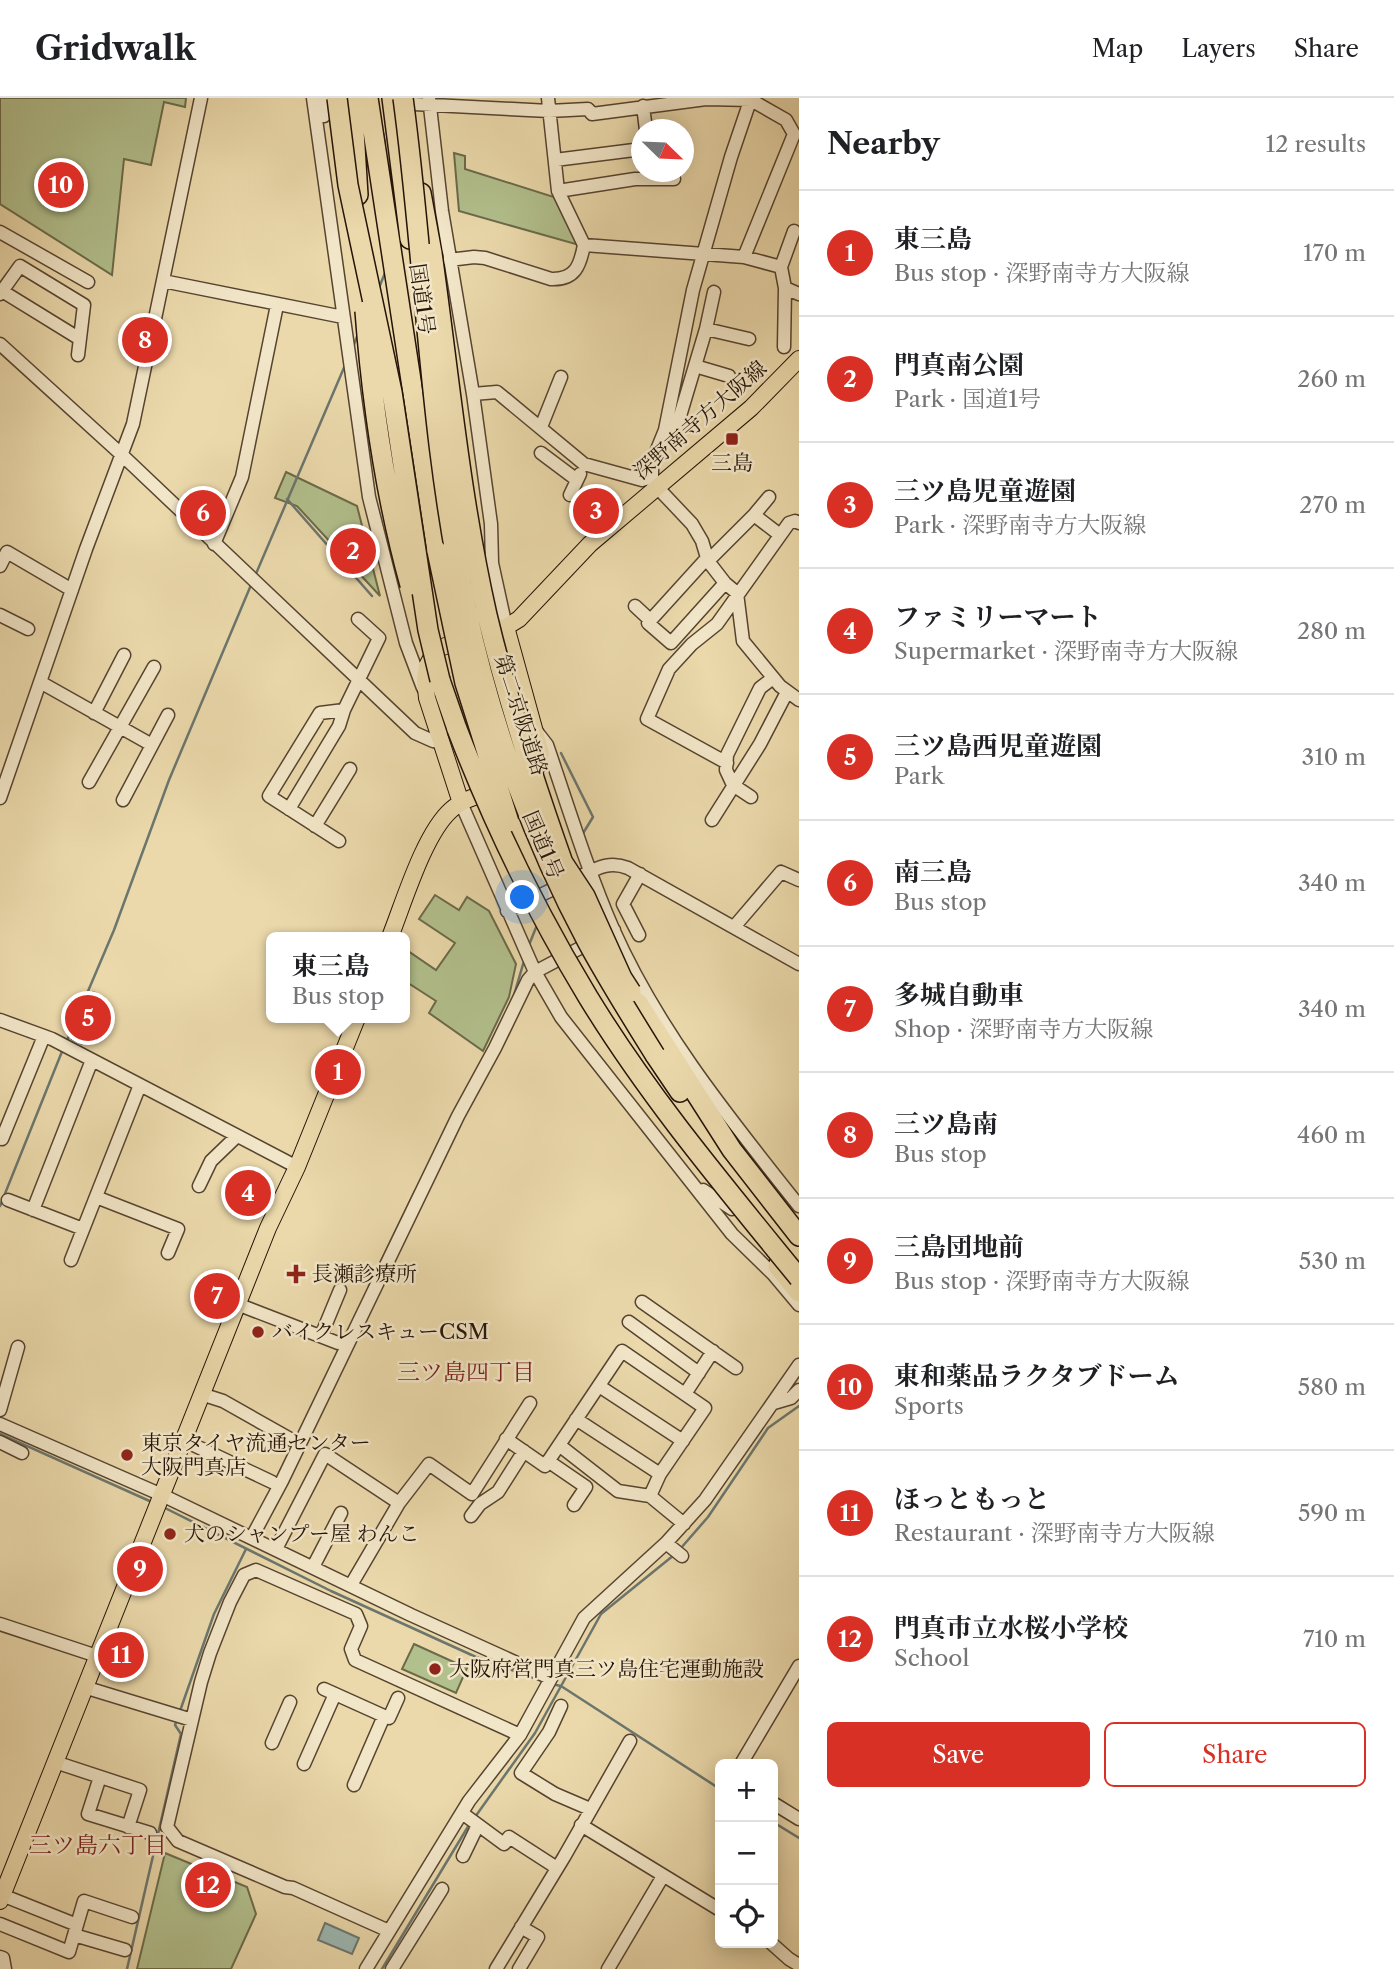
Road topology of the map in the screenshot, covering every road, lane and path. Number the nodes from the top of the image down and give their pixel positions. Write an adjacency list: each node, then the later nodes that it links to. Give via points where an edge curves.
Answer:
1 (201, 98): 25 (street)
2 (313, 98): 11 (street)
3 (322, 98): 11 (street)
4 (352, 98): 78 (highway, bridge, via 368,355 380,455 400,547)
5 (368, 98): 32 (highway, 国道1号)
6 (393, 98): 21 (highway); 60 (highway, 国道1号)
7 (752, 99): 10 (street); 20 (street); 22 (street, via 786,120 794,134)
8 (416, 104): 9 (street); 21 (street); 118 (highway, 第二京阪道路, bridge, via 429,361 466,608 484,681 506,752 563,893 611,985)
9 (548, 104): 10 (street, via 588,109 592,114); 14 (street)
10 (643, 106): 12 (street)
11 (327, 111): 34 (street); 78 (highway, bridge, via 348,186 394,403 428,630)
12 (645, 119)
13 (631, 150): 14 (street)
14 (555, 160): 16 (street)
15 (631, 180): 16 (street)
16 (558, 191): 19 (street)
17 (794, 231): 24 (street)
18 (0, 232): 23 (street)
19 (584, 245): 20 (street); 21 (street, via 576,270 562,279 474,257)
20 (703, 254): 22 (street); 48 (street)
21 (441, 257): 46 (street); 118 (highway, bridge, via 470,526 503,675 570,883 597,948)
22 (744, 257): 24 (street)
23 (60, 265): 26 (street); 27 (street)
24 (781, 267): 28 (street)
25 (163, 281): 33 (street); 50 (street, via 133,424)
26 (89, 282)
27 (50, 285): 30 (street, via 20,266); 36 (street, via 84,305)
28 (785, 288): 31 (street); 39 (street)
29 (714, 292): 35 (street)
30 (1, 293): 36 (street)
31 (799, 294)
32 (400, 301): 45 (street, via 389,324 365,346); 60 (highway, 国道1号, via 421,455)
33 (277, 305): 34 (street); 59 (street, via 242,477)
34 (343, 317): 45 (street)
35 (706, 330): 37 (street); 42 (street)
36 (80, 339): 40 (street)
37 (749, 339)
38 (0, 344): 50 (street)
39 (784, 347)
40 (78, 355)
41 (799, 359): 53 (main road, 深野南寺方大阪線, via 751,408)
42 (695, 366): 43 (street); 48 (street, via 681,416)
43 (729, 376)
44 (561, 377): 47 (street)
45 (354, 393): 64 (street, via 369,497)
46 (473, 394): 47 (street, via 497,392); 62 (street)
47 (541, 427): 51 (street)
48 (665, 430): 53 (street, via 652,462)
49 (541, 453): 52 (street)
50 (122, 454): 59 (street); 66 (street)
51 (584, 464): 52 (street); 53 (street)
52 (577, 480): 54 (street)
53 (654, 482): 61 (street, via 692,524); 72 (main road, 深野南寺方大阪線, via 519,620)
54 (570, 495)
55 (769, 497): 56 (street)
56 (754, 515): 58 (street); 61 (street)
57 (799, 523): 58 (street, via 789,523)
58 (780, 535): 67 (street)
59 (214, 544): 77 (street)
60 (444, 550): 104 (highway, 国道1号, bridge, via 502,749 534,817); 106 (highway, 国道1号, bridge, via 473,714 502,806)
61 (707, 560): 65 (street); 71 (street)
62 (492, 563): 64 (street); 72 (street)
63 (0, 566): 66 (street, via 7,552)
64 (389, 579): 81 (street)
65 (725, 583): 67 (street); 71 (street, via 671,643)
66 (72, 590): 79 (street)
67 (737, 593): 76 (street, via 743,641); 90 (street, via 717,624 669,668 647,719)
68 (635, 606): 71 (street)
69 (0, 615): 73 (street)
70 (358, 618): 77 (street, via 379,638)
71 (650, 620)
72 (506, 626): 81 (main road, 深野南寺方大阪線, via 436,649 427,666); 87 (main road)
73 (28, 629)
74 (124, 655): 84 (street)
75 (154, 667): 86 (street)
76 (773, 678): 80 (street); 90 (street, via 760,688)
77 (358, 680): 83 (street); 88 (street, via 415,733)
78 (440, 680): 138 (highway, bridge, via 506,848 589,999 674,1122)
79 (40, 682): 84 (street); 92 (street)
80 (788, 692): 82 (street); 94 (street)
81 (427, 698): 88 (main road, 深野南寺方大阪線)
82 (799, 701)
83 (345, 710): 99 (street); 99 (street, via 320,713 269,796)
84 (94, 713): 86 (street)
85 (168, 715): 89 (street)
86 (120, 728): 89 (street); 93 (street)
87 (535, 729): 98 (main road, via 541,754 529,777); 104 (street, via 547,745)
88 (441, 742): 98 (main road, 深野南寺方大阪線)
89 (152, 745): 97 (street)
90 (727, 763): 94 (street)
91 (350, 769): 101 (street)
92 (3, 778): 96 (street)
93 (89, 782)
94 (733, 785): 95 (street); 100 (street)
95 (751, 797)
96 (0, 798)
97 (123, 800)
98 (461, 803): 107 (street); 109 (main road, via 432,831)
99 (289, 809): 101 (street)
100 (712, 820)
101 (315, 826): 102 (street)
102 (339, 841)
103 (640, 874): 104 (street, via 614,864); 108 (street); 111 (street, via 623,904)
104 (574, 879): 106 (street); 110 (highway, 国道1号, bridge)
105 (799, 880): 108 (street, via 781,872)
106 (541, 895): 107 (street); 112 (highway, 国道1号, bridge)
107 (507, 911): 114 (street)
108 (734, 926): 113 (street)
109 (392, 932)
110 (608, 933): 112 (street); 121 (street); 124 (highway, 国道1号, bridge, via 622,978)
111 (639, 935)
112 (565, 956): 114 (street); 131 (highway, 国道1号, bridge, via 604,1034 661,1118)
113 (799, 964)
114 (535, 972): 126 (street, via 561,1017); 179 (street, via 458,1116)
115 (0, 1020): 117 (street)
116 (355, 1023): 125 (main road)
117 (44, 1036): 119 (street); 123 (street)
118 (655, 1055): 135 (highway, 第二京阪道路)
119 (92, 1060): 120 (street); 132 (street)
120 (140, 1085): 122 (street); 128 (street)
121 (738, 1130): 124 (highway); 130 (street)
122 (237, 1136): 125 (street); 127 (street, via 211,1161)
123 (2, 1139)
124 (732, 1150): 134 (highway, 国道1号)
125 (297, 1167): 142 (main road)
126 (694, 1185): 131 (street); 143 (street, via 738,1241)
127 (199, 1186)
128 (96, 1197): 133 (street); 136 (street, via 178,1229)
129 (8, 1200): 132 (street)
130 (799, 1206)
131 (732, 1209): 140 (highway, 国道1号)
132 (33, 1210): 133 (street)
133 (83, 1229): 137 (street)
134 (799, 1236)
135 (799, 1247)
136 (168, 1253)
137 (71, 1260)
138 (799, 1278)
139 (340, 1290): 145 (street)
140 (799, 1292)
141 (642, 1302): 148 (street)
142 (237, 1304): 145 (street); 154 (main road)
143 (799, 1305)
144 (629, 1322): 151 (street)
145 (321, 1336): 146 (street)
146 (338, 1343)
147 (18, 1347): 158 (street)
148 (713, 1351): 150 (street); 151 (street)
149 (799, 1365): 157 (street)
150 (736, 1368)
151 (699, 1373): 155 (street)
152 (598, 1386): 155 (street, via 622,1351); 159 (street); 164 (street)
153 (799, 1390): 157 (street)
154 (201, 1394): 162 (main road); 163 (street, via 223,1401)
155 (685, 1394): 164 (street, via 705,1408)
156 (530, 1404): 161 (street)
157 (774, 1404): 178 (street)
158 (0, 1410)
159 (576, 1419): 166 (street); 170 (street)
160 (0, 1424): 173 (street)
161 (506, 1439): 167 (street); 174 (street, via 472,1494 429,1464)
162 (183, 1440): 171 (street); 173 (main road)
163 (292, 1440)
164 (682, 1441): 170 (street)
165 (0, 1442): 168 (street)
166 (559, 1445): 169 (street); 172 (street, via 618,1491)
167 (524, 1451): 169 (street, via 545,1466); 177 (street, via 498,1492)
168 (22, 1453)
169 (548, 1461): 175 (street, via 586,1488)
170 (660, 1474): 172 (street)
171 (272, 1482)
172 (650, 1496): 178 (street)
173 (159, 1502): 179 (street); 186 (main road)
174 (399, 1503): 181 (street, via 325,1454); 184 (street)
175 (574, 1505)
176 (341, 1513): 183 (street)
177 (471, 1516)
178 (684, 1524): 180 (street)
179 (252, 1537): 181 (street)
180 (666, 1543): 182 (street); 188 (street, via 584,1618)
181 (276, 1549): 183 (street)
182 (682, 1556)
183 (313, 1567): 184 (street)
184 (351, 1585): 188 (street)
185 (0, 1624): 186 (street)
186 (97, 1656): 189 (main road)
187 (799, 1666): 198 (street)
188 (550, 1678): 192 (street)
189 (84, 1687): 194 (street); 199 (main road)
190 (398, 1698): 193 (street, via 389,1718)
191 (290, 1702): 197 (street)
192 (538, 1707): 195 (street); 204 (street, via 559,1711 521,1773)
193 (384, 1716): 200 (street, via 329,1692); 202 (street)
194 (183, 1717): 195 (street, via 230,1602 244,1575 256,1570 356,1614 361,1626 351,1649 355,1660); 222 (street, via 167,1827 178,1841)
195 (520, 1735): 205 (street)
196 (630, 1741): 204 (street)
197 (272, 1743)
198 (744, 1759)
199 (55, 1762): 201 (street); 213 (main road)
200 (304, 1764)
201 (100, 1777): 209 (street, via 88,1814); 209 (street, via 140,1790)
202 (354, 1785)
203 (778, 1806): 206 (street)
204 (590, 1809): 208 (street)
205 (462, 1813): 207 (street); 222 (street)
206 (799, 1819)
207 (478, 1825): 211 (street); 212 (street, via 504,1844 509,1837)
208 (581, 1825): 212 (street); 214 (street)
209 (128, 1827): 210 (street)
210 (150, 1833)
211 (463, 1856)
212 (557, 1868): 220 (street)
213 (5, 1871): 216 (main road)
214 (663, 1876): 217 (street); 232 (street)
215 (442, 1889): 229 (street)
216 (1, 1898): 221 (street)
217 (715, 1907)
218 (132, 1917): 221 (street, via 84,1901)
219 (0, 1924): 221 (street, via 69,1952)
220 (521, 1927): 230 (street); 231 (street, via 538,1937)
221 (75, 1930): 224 (street)
222 (389, 1931): 228 (street)
223 (777, 1948): 226 (street)
224 (125, 1950)
225 (0, 1957): 227 (street)
226 (799, 1965)
227 (5, 1969)
228 (366, 1969)
229 (392, 1969)
230 (496, 1969)
231 (519, 1969)
232 (608, 1969)

